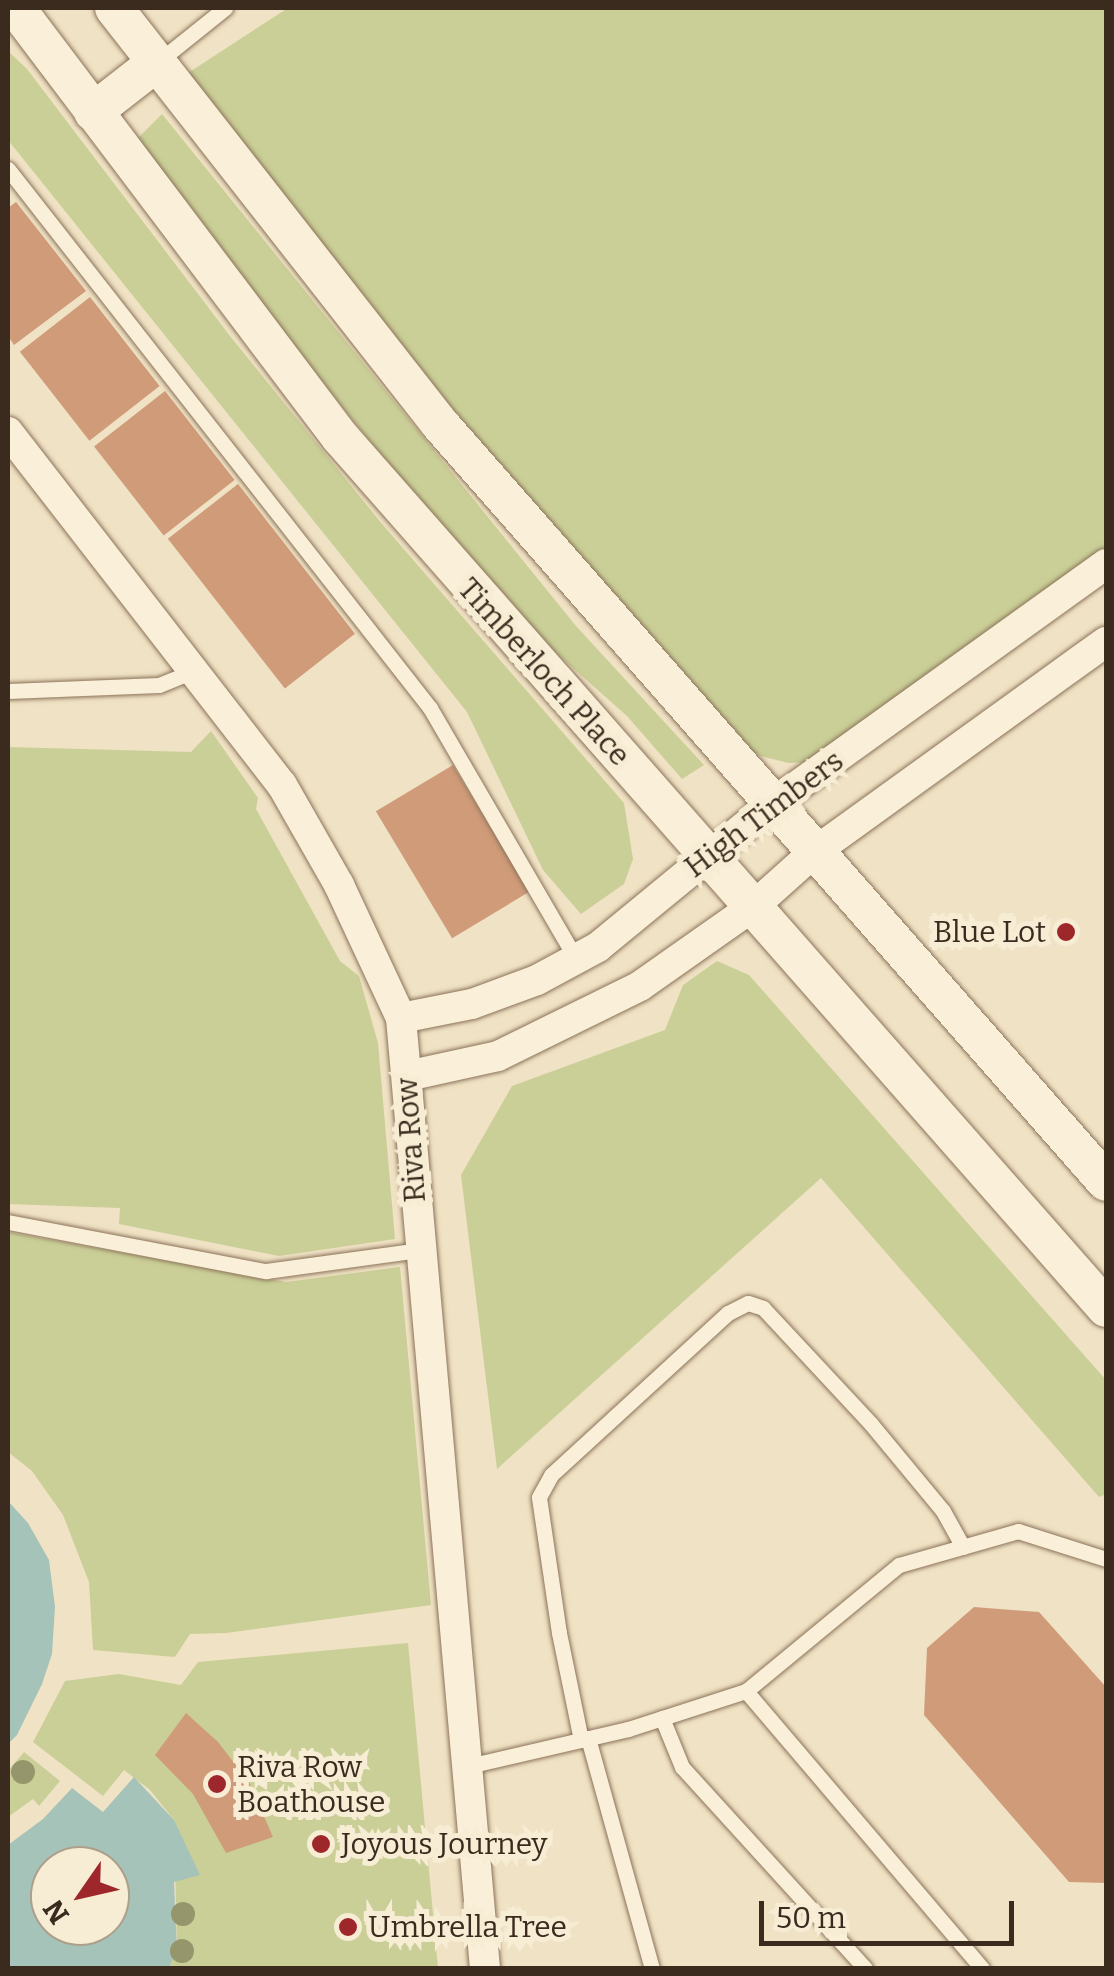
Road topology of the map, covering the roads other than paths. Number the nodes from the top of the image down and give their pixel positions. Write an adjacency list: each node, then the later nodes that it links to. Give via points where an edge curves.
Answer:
1 (16, 8): 5 (street, Timberloch Place)
2 (114, 8): 4 (street)
3 (225, 8): 4 (lane)
4 (156, 63): 5 (street); 12 (street, via 439,423)
5 (92, 112): 14 (street, Timberloch Place, via 340,438)
6 (8, 169): 16 (lane, via 430,708)
7 (8, 432): 10 (street, Riva Row)
8 (1106, 564): 12 (street, High Timbers)
9 (1106, 642): 13 (street, High Timbers)
10 (193, 671): 11 (lane, via 160,685); 17 (street, Riva Row, via 282,785 339,885)
11 (8, 691)
12 (772, 804): 13 (street); 14 (street, High Timbers)
13 (813, 854): 15 (street, High Timbers); 19 (street)
14 (708, 857): 15 (street, Timberloch Place); 16 (street, High Timbers)
15 (754, 906): 18 (street, High Timbers, via 640,986 556,1030 498,1056); 22 (street, Timberloch Place)
16 (576, 959): 17 (street, High Timbers, via 472,1004)
17 (401, 1018): 18 (street, Riva Row)
18 (407, 1076): 21 (street, Riva Row)
19 (1106, 1182)
20 (8, 1222): 21 (lane, via 266,1271)
21 (419, 1250): 28 (street, Riva Row)
22 (1106, 1308)
23 (963, 1547): 24 (lane, via 1018,1531); 25 (lane, via 900,1564); 27 (lane, via 943,1511 871,1424 762,1308 748,1304 728,1313 551,1476 540,1497 559,1632)
24 (1106, 1560)
25 (746, 1692): 26 (lane); 32 (lane)
26 (662, 1718): 27 (lane); 31 (lane, via 682,1767)
27 (584, 1739): 28 (lane); 30 (lane)
28 (468, 1766): 29 (street, Riva Row)
29 (485, 1968)
30 (652, 1968)
31 (865, 1968)
32 (982, 1968)

